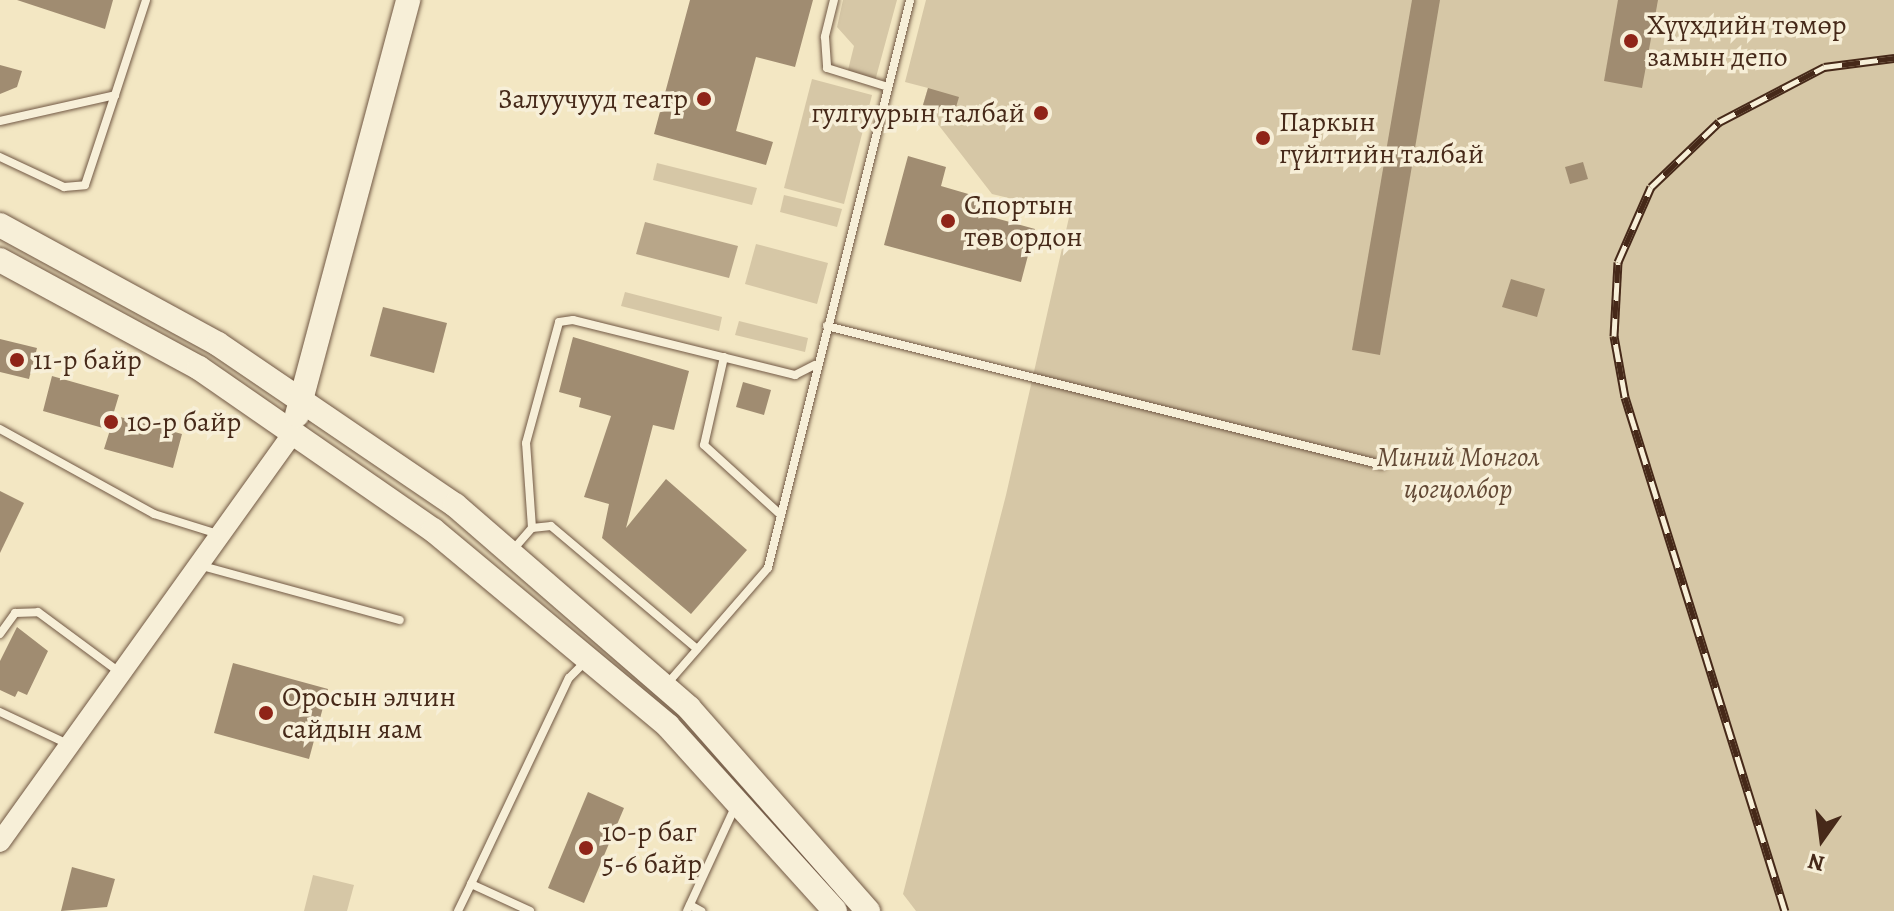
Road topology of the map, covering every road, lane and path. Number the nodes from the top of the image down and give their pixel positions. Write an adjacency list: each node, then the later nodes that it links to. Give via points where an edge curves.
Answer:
1 (146, 0): 6 (lane)
2 (408, 0): 14 (main road)
3 (834, 0): 5 (lane, via 825,37 827,68)
4 (910, 0): 5 (lane)
5 (888, 87): 11 (lane)
6 (115, 95): 7 (lane); 8 (lane, via 85,185 64,187)
7 (0, 121)
8 (0, 157)
9 (0, 225): 14 (main road, via 218,344)
10 (0, 260): 16 (main road, via 187,360)
11 (827, 326): 13 (lane); 17 (lane)
12 (724, 357): 13 (lane, via 803,375); 18 (lane, via 704,445); 19 (lane, via 573,320 559,322 526,443)
13 (819, 358): 18 (lane)
14 (300, 400): 16 (main road); 21 (main road, via 455,505)
15 (0, 429): 20 (lane, via 154,514)
16 (293, 433): 20 (street); 26 (main road, via 433,530)
17 (1382, 465)
18 (781, 515): 25 (lane, via 768,568)
19 (532, 528): 21 (lane); 25 (lane, via 555,529)
20 (224, 536): 22 (street)
21 (510, 553): 28 (main road)
22 (202, 566): 23 (lane); 27 (street)
23 (400, 620)
24 (0, 634): 27 (lane, via 15,613 38,612)
25 (697, 649): 28 (lane)
26 (590, 658): 31 (main road, via 668,726); 33 (lane, via 569,678)
27 (122, 675): 30 (street)
28 (665, 686): 39 (main road, via 832,863)
29 (0, 713): 30 (lane)
30 (71, 745): 32 (street)
31 (738, 801): 34 (lane); 38 (main road)
32 (0, 842)
33 (471, 884): 35 (lane); 36 (lane)
34 (689, 908): 37 (lane)
35 (458, 911)
36 (530, 911)
37 (701, 911)
38 (835, 911)
39 (868, 911)

